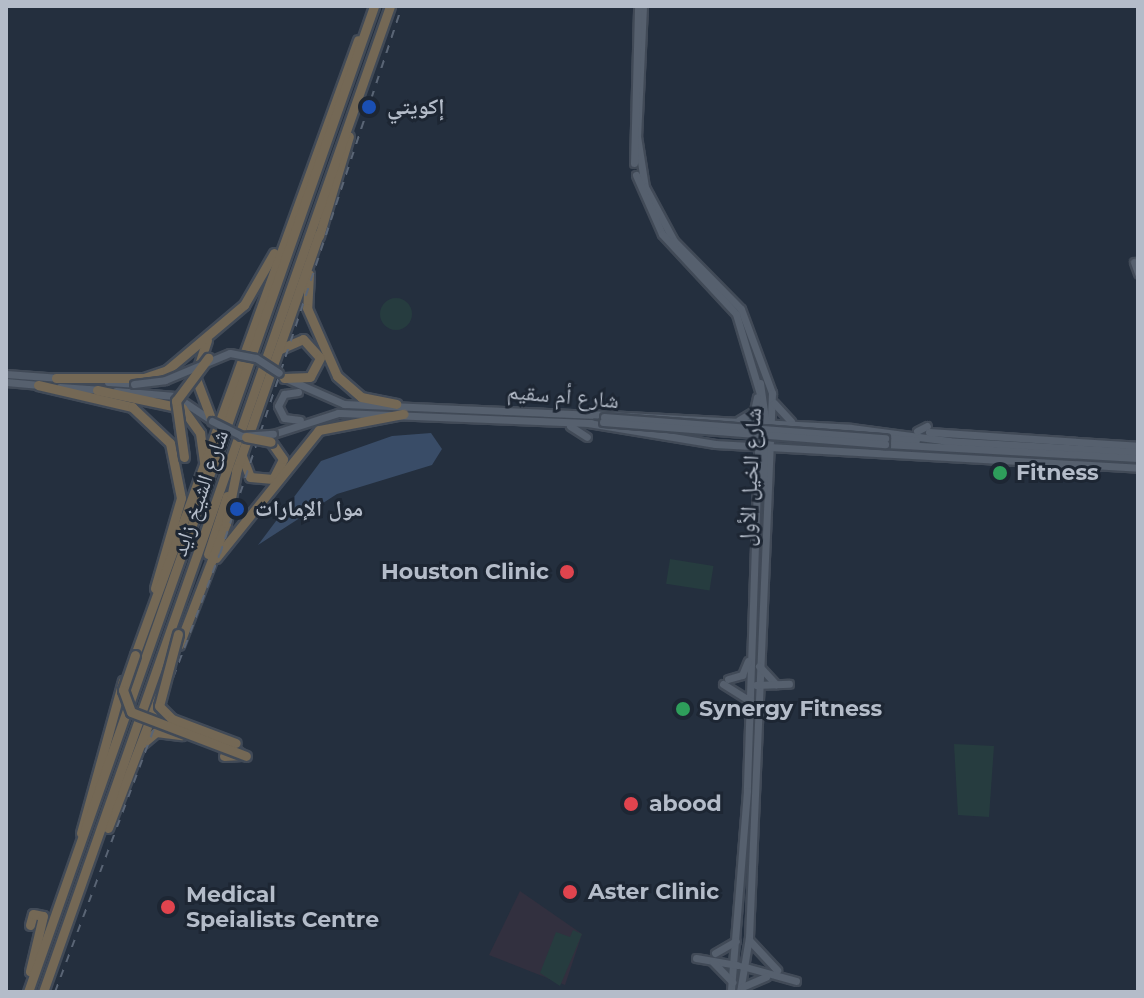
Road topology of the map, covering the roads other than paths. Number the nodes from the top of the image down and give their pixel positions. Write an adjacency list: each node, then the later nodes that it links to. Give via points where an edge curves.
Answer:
1 (374, 6): 4 (highway, شارع الشيخ زايد)
2 (390, 6): 5 (highway, شارع الشيخ زايد)
3 (641, 6): 11 (main road, شارع الخيل الأول, via 631,136 641,191 662,234 723,295); 20 (main road, شارع الخيل الأول, via 637,136 645,187 674,241 741,309)
4 (368, 28): 6 (highway, via 343,73); 73 (highway, شارع الشيخ زايد)
5 (350, 118): 7 (highway); 54 (highway, شارع الشيخ زايد)
6 (293, 214): 10 (highway, via 254,293); 50 (highway)
7 (319, 234): 12 (highway); 22 (highway, via 306,289 311,320 346,387)
8 (1134, 262): 9 (main road)
9 (1138, 273)
10 (214, 331): 16 (highway, via 156,375); 27 (highway, via 195,369)
11 (749, 344): 28 (main road, via 757,404); 34 (main road, شارع الخيل الأول)
12 (278, 351): 15 (highway, via 299,339 319,354 310,377); 45 (highway)
13 (208, 358): 15 (main road, شارع أم سقيم, bridge, via 246,354); 16 (main road, شارع أم سقيم, bridge, via 171,378 134,384); 55 (highway, bridge, via 176,401 186,494)
14 (6, 374): 16 (main road, شارع أم سقيم)
15 (281, 375): 21 (main road, شارع أم سقيم)
16 (56, 378)
17 (6, 382): 18 (main road)
18 (38, 385): 19 (main road); 55 (highway, via 132,407 170,443 181,493)
19 (97, 390): 27 (main road, via 184,399); 50 (highway, via 161,399 185,411 202,437)
20 (772, 393): 30 (main road, via 783,419); 34 (main road, شارع الخيل الأول)
21 (308, 394): 22 (main road, شارع أم سقيم, via 344,404); 25 (main road, via 288,392 278,406 287,419)
22 (396, 404): 24 (main road, شارع أم سقيم)
23 (403, 414): 25 (main road, شارع أم سقيم); 26 (main road, شارع أم سقيم); 56 (highway, via 337,421 316,432 215,559)
24 (588, 418): 26 (main road, شارع أم سقيم); 28 (main road); 33 (main road); 41 (main road, شارع أم سقيم, bridge)
25 (308, 419): 38 (main road, شارع أم سقيم)
26 (537, 420): 36 (main road, via 579,428)
27 (212, 421): 35 (main road, bridge)
28 (733, 421): 34 (main road)
29 (927, 426): 32 (main road)
30 (821, 427): 31 (main road); 34 (main road, via 800,426)
31 (851, 428): 32 (main road); 39 (main road)
32 (917, 431): 44 (main road)
33 (647, 434): 37 (main road); 40 (main road)
34 (765, 436): 40 (main road); 42 (main road); 51 (main road, شارع الخيل الأول); 52 (main road, شارع الخيل الأول); 53 (main road)
35 (246, 437): 38 (highway, bridge)
36 (587, 437)
37 (615, 437)
38 (272, 438): 45 (highway, via 283,462 270,480 248,475)
39 (949, 441): 41 (main road, شارع أم سقيم); 43 (main road, شارع أم سقيم)
40 (715, 444): 52 (main road, via 752,454)
41 (884, 444): 42 (main road); 43 (main road, شارع أم سقيم); 46 (main road)
42 (791, 447): 51 (main road, via 776,454)
43 (1065, 451): 44 (main road, شارع أم سقيم); 44 (main road); 47 (main road)
44 (1137, 452)
45 (243, 453): 48 (highway)
46 (1093, 464): 47 (main road); 49 (main road)
47 (1138, 467)
48 (237, 468): 56 (highway, via 226,523); 57 (highway)
49 (1079, 469)
50 (202, 478): 55 (highway)
51 (768, 482): 53 (main road, شارع الخيل الأول)
52 (755, 497): 58 (main road, شارع الخيل الأول)
53 (765, 517): 60 (main road, شارع الخيل الأول)
54 (204, 536): 57 (highway); 75 (highway, شارع الشيخ زايد)
55 (158, 588): 65 (highway, bridge, via 126,693 132,709); 73 (highway, via 119,693)
56 (196, 596): 71 (highway)
57 (184, 617): 66 (highway, bridge, via 159,706 172,719)
58 (751, 647): 62 (main road, شارع الخيل الأول); 63 (main road, via 745,672 726,682)
59 (765, 648): 60 (main road)
60 (758, 663): 62 (main road, شارع الخيل الأول); 63 (main road, via 773,686)
61 (789, 684): 62 (main road)
62 (754, 685): 63 (main road, شارع الخيل الأول); 64 (main road)
63 (754, 703): 64 (main road, شارع الخيل الأول); 69 (main road, شارع الخيل الأول)
64 (756, 723): 79 (main road, شارع الخيل الأول)
65 (202, 738): 67 (highway, via 242,751 238,758); 68 (highway, bridge); 71 (highway, bridge, via 153,733)
66 (236, 743)
67 (224, 756)
68 (246, 756)
69 (747, 791): 70 (main road); 74 (main road, شارع الخيل الأول)
70 (741, 799)
71 (117, 802): 75 (highway)
72 (739, 842): 74 (main road)
73 (80, 850): 86 (highway, شارع الشيخ زايد)
74 (743, 851): 76 (main road, شارع الخيل الأول)
75 (77, 896): 87 (highway, شارع الشيخ زايد)
76 (740, 913): 78 (main road, شارع الخيل الأول); 81 (main road)
77 (30, 925): 86 (highway, via 33,914 43,916)
78 (739, 927): 81 (main road, شارع الخيل الأول); 85 (main road, via 732,948 714,957)
79 (749, 937): 81 (main road, شارع الخيل الأول); 82 (main road, via 757,956)
80 (696, 958): 81 (main road)
81 (741, 965): 84 (main road); 85 (main road, شارع الخيل الأول)
82 (777, 970)
83 (766, 977): 85 (main road)
84 (796, 981)
85 (734, 990)
86 (26, 992)
87 (43, 992)

